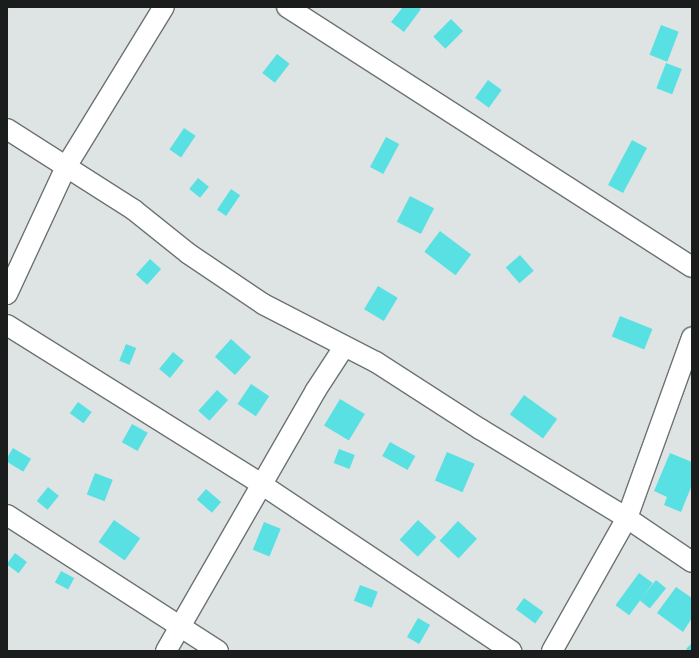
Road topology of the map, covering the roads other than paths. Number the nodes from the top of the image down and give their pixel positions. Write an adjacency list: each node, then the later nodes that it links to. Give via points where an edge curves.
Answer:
1 (164, 7): 4 (street)
2 (286, 7): 5 (street)
3 (7, 129): 4 (street)
4 (67, 165): 6 (street); 9 (street, via 134,210 189,254 263,304)
5 (692, 267)
6 (7, 294)
7 (7, 325): 10 (street)
8 (692, 337): 12 (street)
9 (344, 347): 10 (street); 12 (street, via 376,362 480,429)
10 (261, 484): 14 (street); 17 (street)
11 (7, 515): 14 (street)
12 (627, 518): 13 (street); 18 (street)
13 (692, 562)
14 (180, 626): 15 (street); 16 (street)
15 (166, 651)
16 (218, 651)
17 (511, 651)
18 (552, 651)

